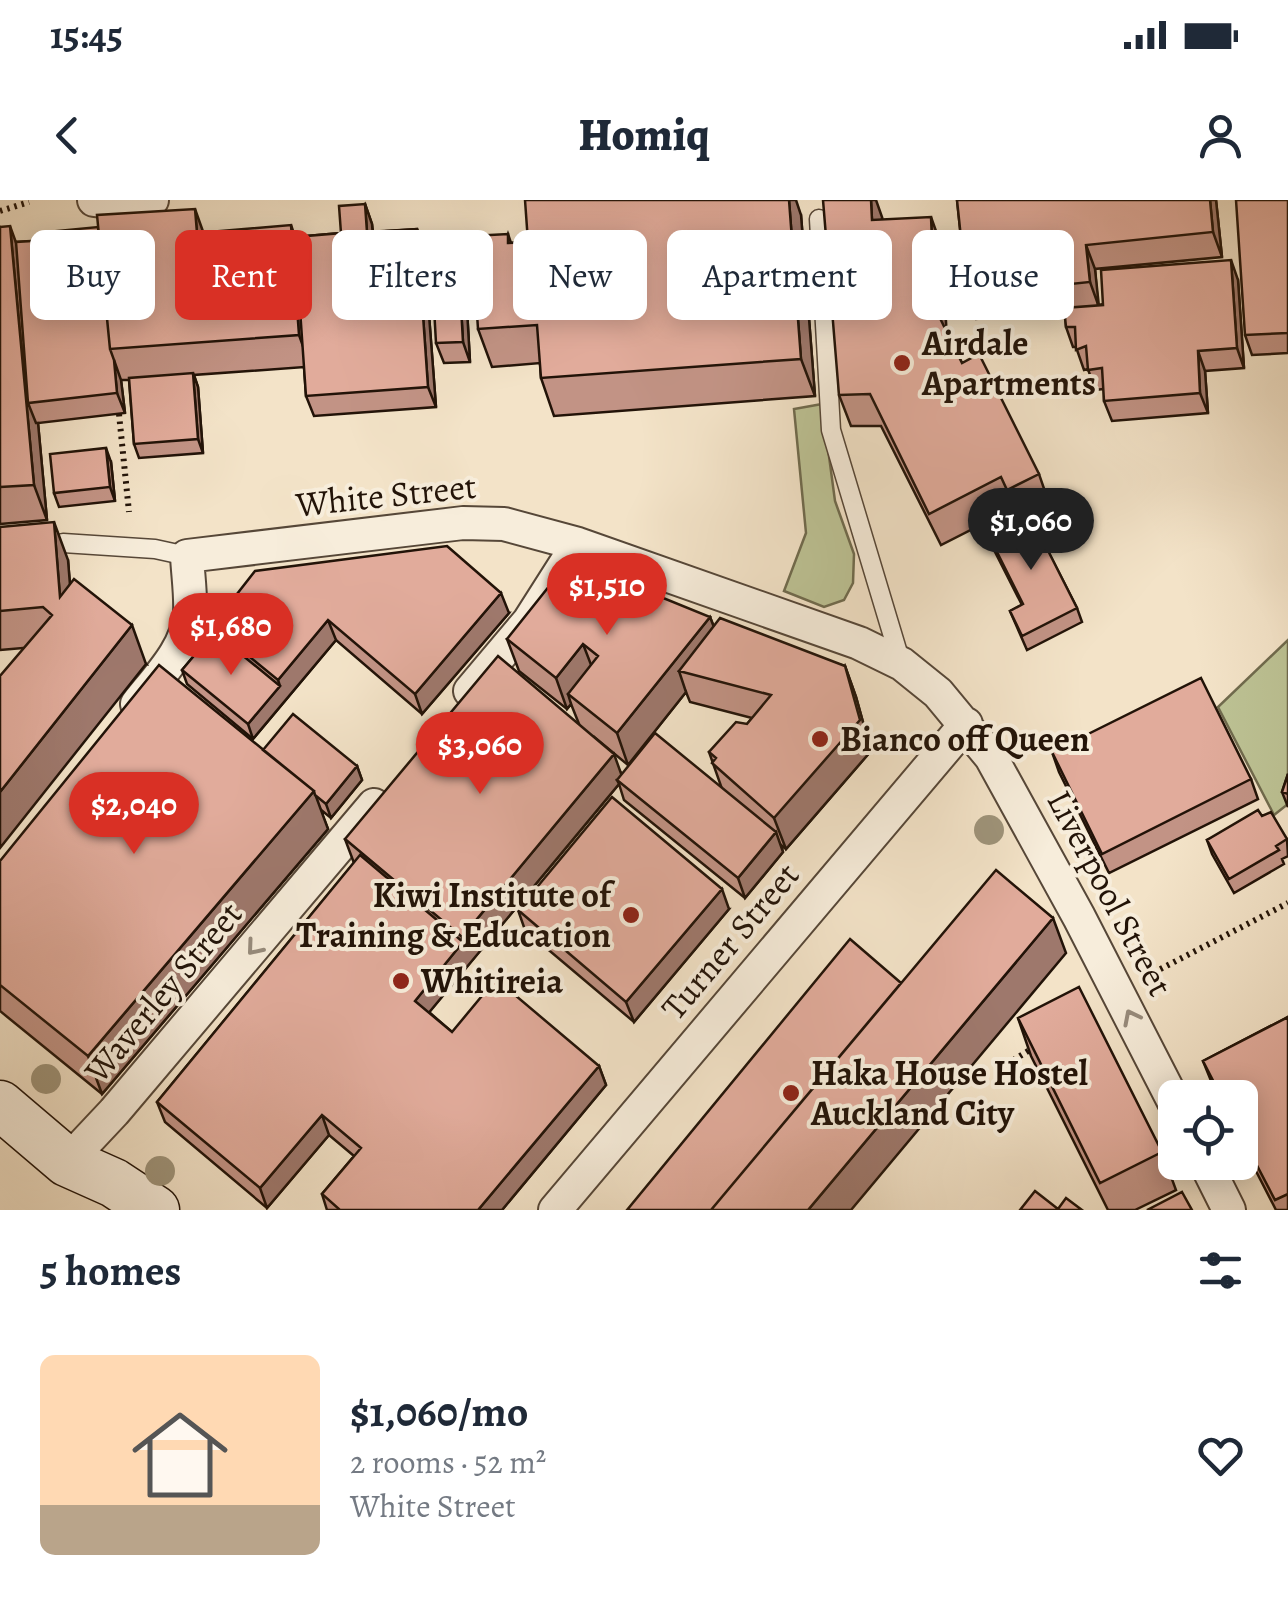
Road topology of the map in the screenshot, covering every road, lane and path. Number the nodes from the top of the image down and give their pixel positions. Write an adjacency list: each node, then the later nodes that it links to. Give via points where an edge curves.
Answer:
1 (94, 200): 2 (street)
2 (152, 200)
3 (29, 202): 4 (path)
4 (0, 210)
5 (819, 220): 11 (lane, via 830,430)
6 (119, 414): 7 (path)
7 (129, 512)
8 (64, 543): 10 (lane)
9 (578, 544): 10 (street, White Street, via 523,526 463,523); 11 (street, White Street, via 829,631); 12 (street, via 529,621)
10 (187, 556): 13 (street, via 190,613 179,650)
11 (902, 664): 14 (street, White Street)
12 (454, 711)
13 (121, 724)
14 (966, 724): 20 (street, Liverpool Street, one-way to 14, via 1027,821); 26 (street, Turner Street)
15 (390, 787): 22 (street, Waverley Street, one-way to 22)
16 (1288, 903): 17 (path)
17 (1147, 976)
18 (1040, 1045): 19 (path)
19 (1007, 1064)
20 (1162, 1080)
21 (0, 1105): 22 (main road)
22 (67, 1162): 24 (main road); 25 (main road)
23 (1214, 1180): 27 (street)
24 (97, 1210)
25 (156, 1210)
26 (555, 1210)
27 (1230, 1210)

